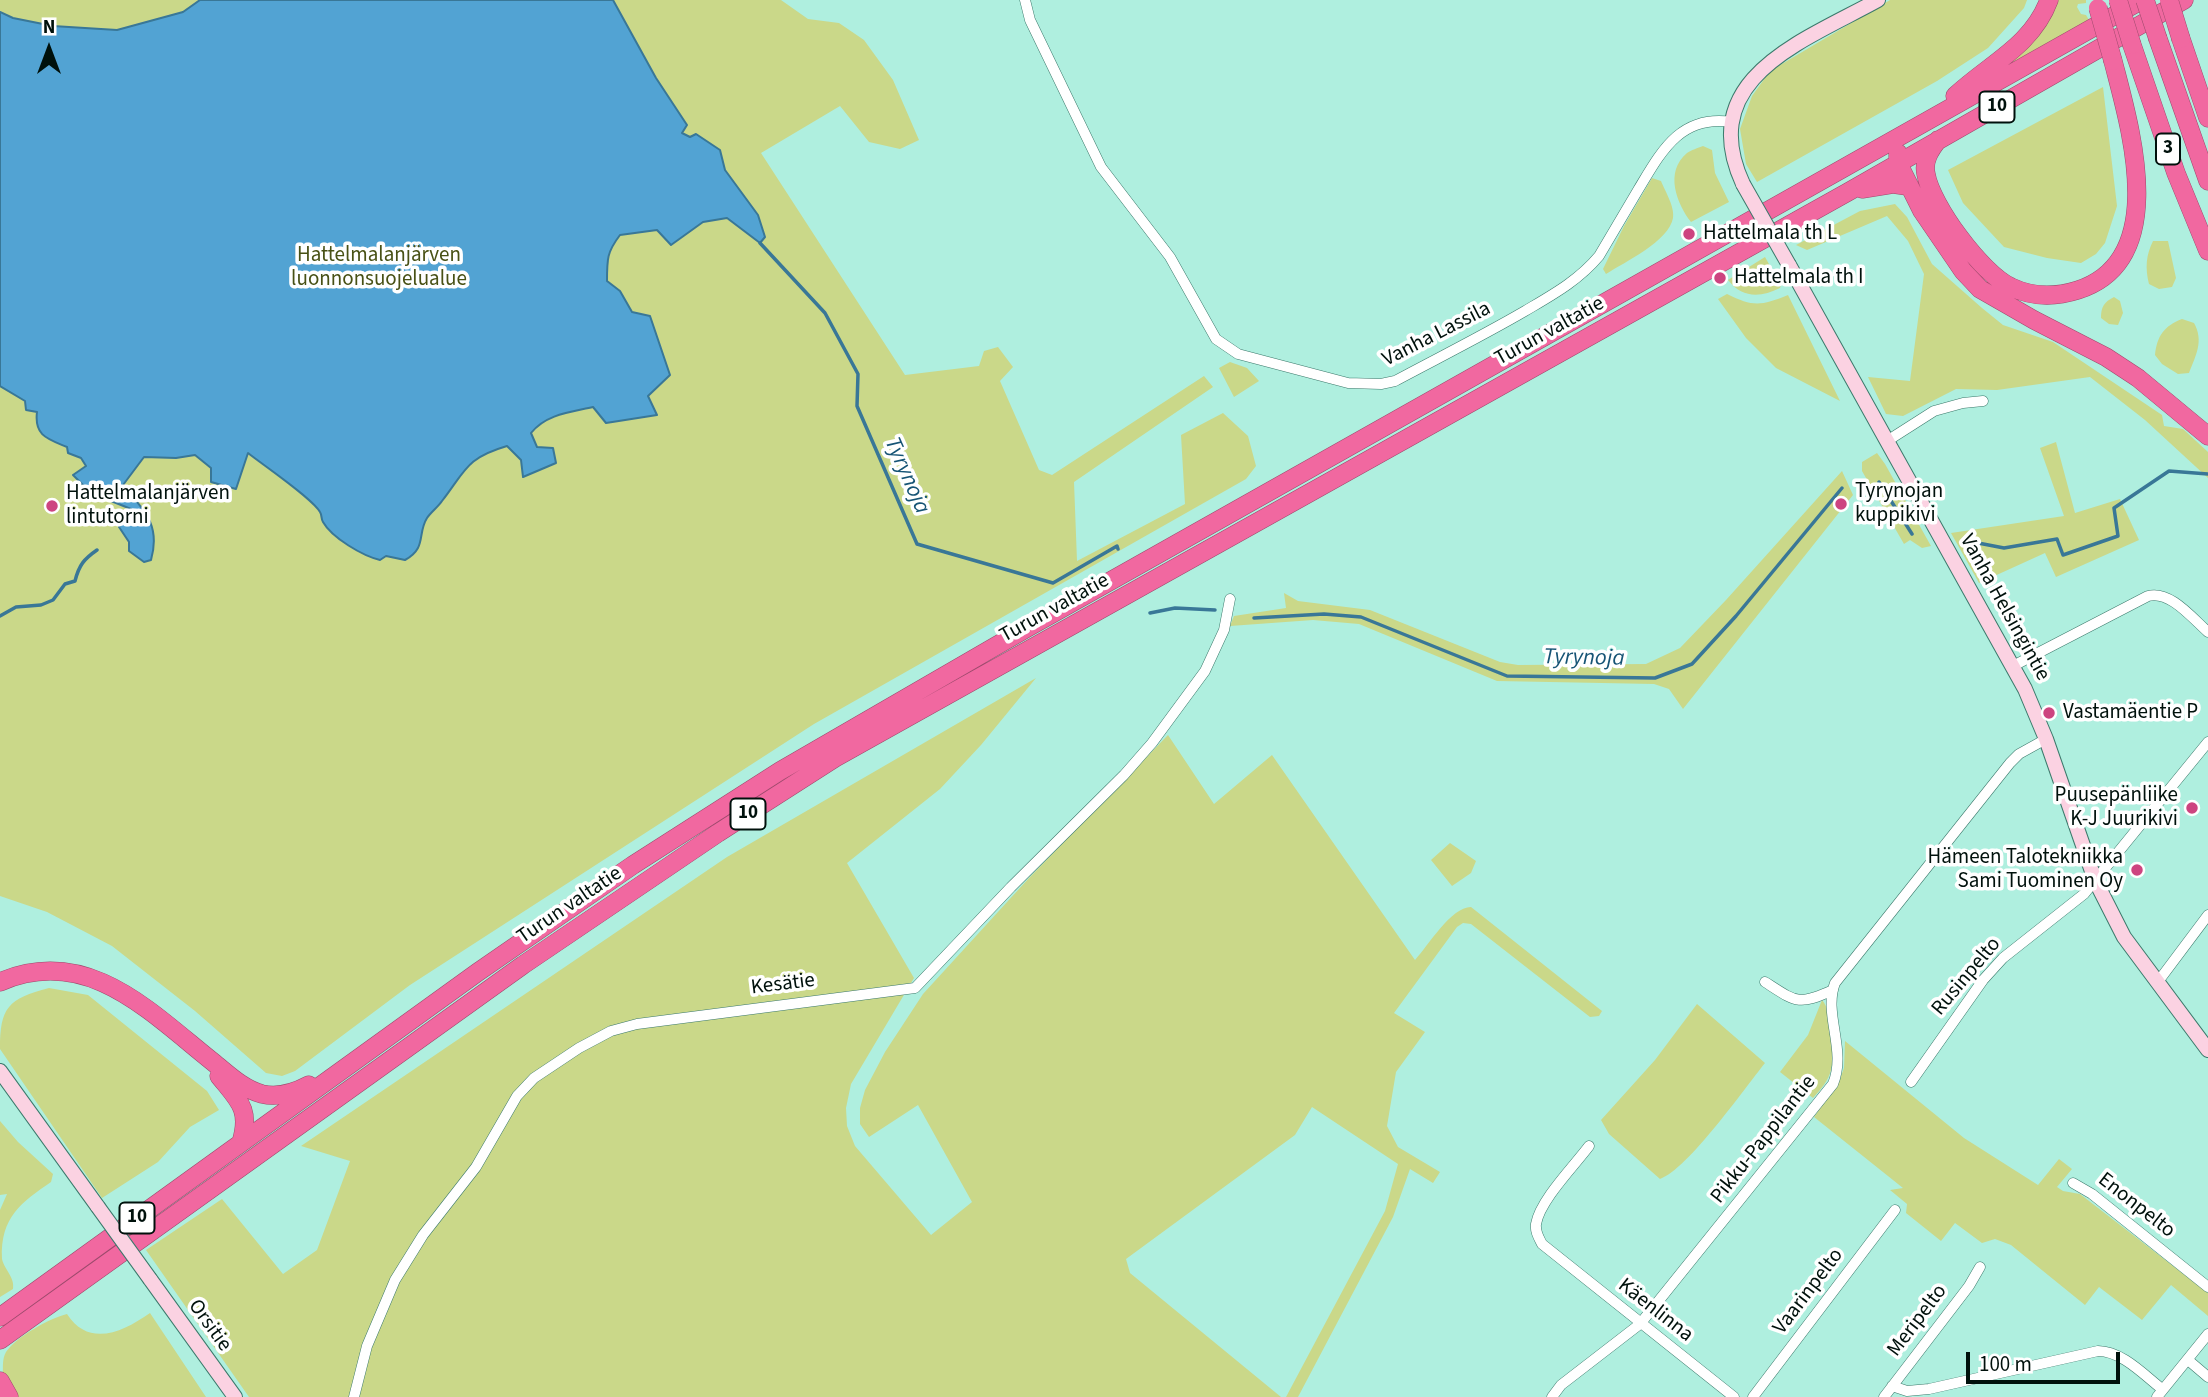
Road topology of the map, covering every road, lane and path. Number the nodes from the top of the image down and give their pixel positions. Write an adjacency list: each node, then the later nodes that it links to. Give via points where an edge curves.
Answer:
1 (1025, 0): 11 (street, Vanha Lassila, via 1030,20 1101,167 1170,257 1216,339 1238,354 1348,383 1395,381 1568,286 1599,256 1671,140 1697,123)
2 (1878, 0): 11 (street, via 1779,56 1755,75 1741,92)
3 (2049, 0): 10 (highway, via 2022,43)
4 (2118, 0): 18 (highway, 3, bridge, via 2176,173)
5 (2143, 0): 10 (highway, Turun valtatie / 10); 15 (highway, 3, bridge)
6 (2169, 0): 9 (highway, bridge)
7 (2184, 0): 13 (highway, Turun valtatie / 10)
8 (2097, 4): 13 (highway, bridge, via 2129,121 2137,178 2134,228 2104,276 2088,286 2050,295 2030,294 1993,275 1955,232 1929,183 1927,158)
9 (2208, 118)
10 (1930, 120): 12 (highway, Turun valtatie / 10)
11 (1732, 122): 21 (street, Vanha Helsingintie, bridge, via 1732,155 1743,184)
12 (1908, 131): 14 (highway, via 1899,145); 35 (highway, Turun valtatie / 10, via 780,771 633,864)
13 (1938, 140): 14 (highway, Turun valtatie / 10)
14 (1898, 163): 16 (highway); 17 (highway, Turun valtatie / 10)
15 (2208, 181)
16 (1908, 186): 17 (highway, via 1885,184); 20 (highway, via 1963,271 1980,289 2117,364)
17 (1848, 192): 43 (highway, Turun valtatie / 10, via 835,758 545,950)
18 (2208, 251)
19 (1983, 401): 21 (street, via 1934,411)
20 (2208, 436)
21 (1887, 440): 24 (street, Vanha Helsingintie)
22 (1230, 600): 57 (street, Kesätie, via 1224,630 1205,671 1152,743 915,988 637,1024 579,1048 534,1079 517,1096 476,1167 395,1280 367,1346)
23 (2208, 632): 24 (street, via 2157,593)
24 (2013, 666): 25 (street, Vanha Helsingintie)
25 (2046, 739): 27 (street, Vanha Helsingintie); 32 (street, via 2010,762)
26 (2208, 742): 27 (street, Rusinpelto)
27 (2095, 880): 31 (street, Vanha Helsingintie, via 2124,937); 37 (street, Rusinpelto, via 2076,901 2003,958)
28 (2208, 915): 31 (street)
29 (0, 982): 33 (highway, via 31,972 77,972 105,982 159,1016)
30 (1765, 982): 32 (street, via 1799,1002)
31 (2157, 983): 34 (street, Vanha Helsingintie)
32 (1833, 990): 46 (street, Pikku-Pappilantie, via 1839,1056 1833,1084)
33 (196, 1049): 35 (highway, via 251,1090 274,1096 295,1092); 38 (highway, via 241,1103 246,1120)
34 (2208, 1049)
35 (352, 1062): 38 (highway, Turun valtatie / 10)
36 (0, 1071): 56 (street, Orsitie, bridge)
37 (1911, 1082)
38 (241, 1143): 45 (highway, Turun valtatie / 10)
39 (1590, 1146): 46 (street, Käenlinna, via 1548,1199 1538,1216 1536,1234 1553,1254)
40 (2073, 1183): 44 (street, Enonpelto)
41 (1895, 1210): 60 (street, Vaarinpelto)
42 (1980, 1267): 53 (street, Meripelto)
43 (90, 1273): 48 (highway, Turun valtatie / 10); 49 (highway)
44 (2208, 1287)
45 (0, 1317)
46 (1640, 1324): 58 (street, Pikku-Pappilantie); 59 (street, Käenlinna)
47 (2208, 1334): 50 (street)
48 (0, 1340)
49 (0, 1349)
50 (2188, 1360): 51 (street); 54 (street)
51 (2208, 1377)
52 (0, 1381): 55 (highway)
53 (1892, 1386): 54 (street, via 1907,1391 1929,1389 2107,1351); 61 (street, Meripelto)
54 (2159, 1393)
55 (9, 1397)
56 (235, 1397)
57 (354, 1397)
58 (1552, 1397)
59 (1734, 1397)
60 (1753, 1397)
61 (1884, 1397)

